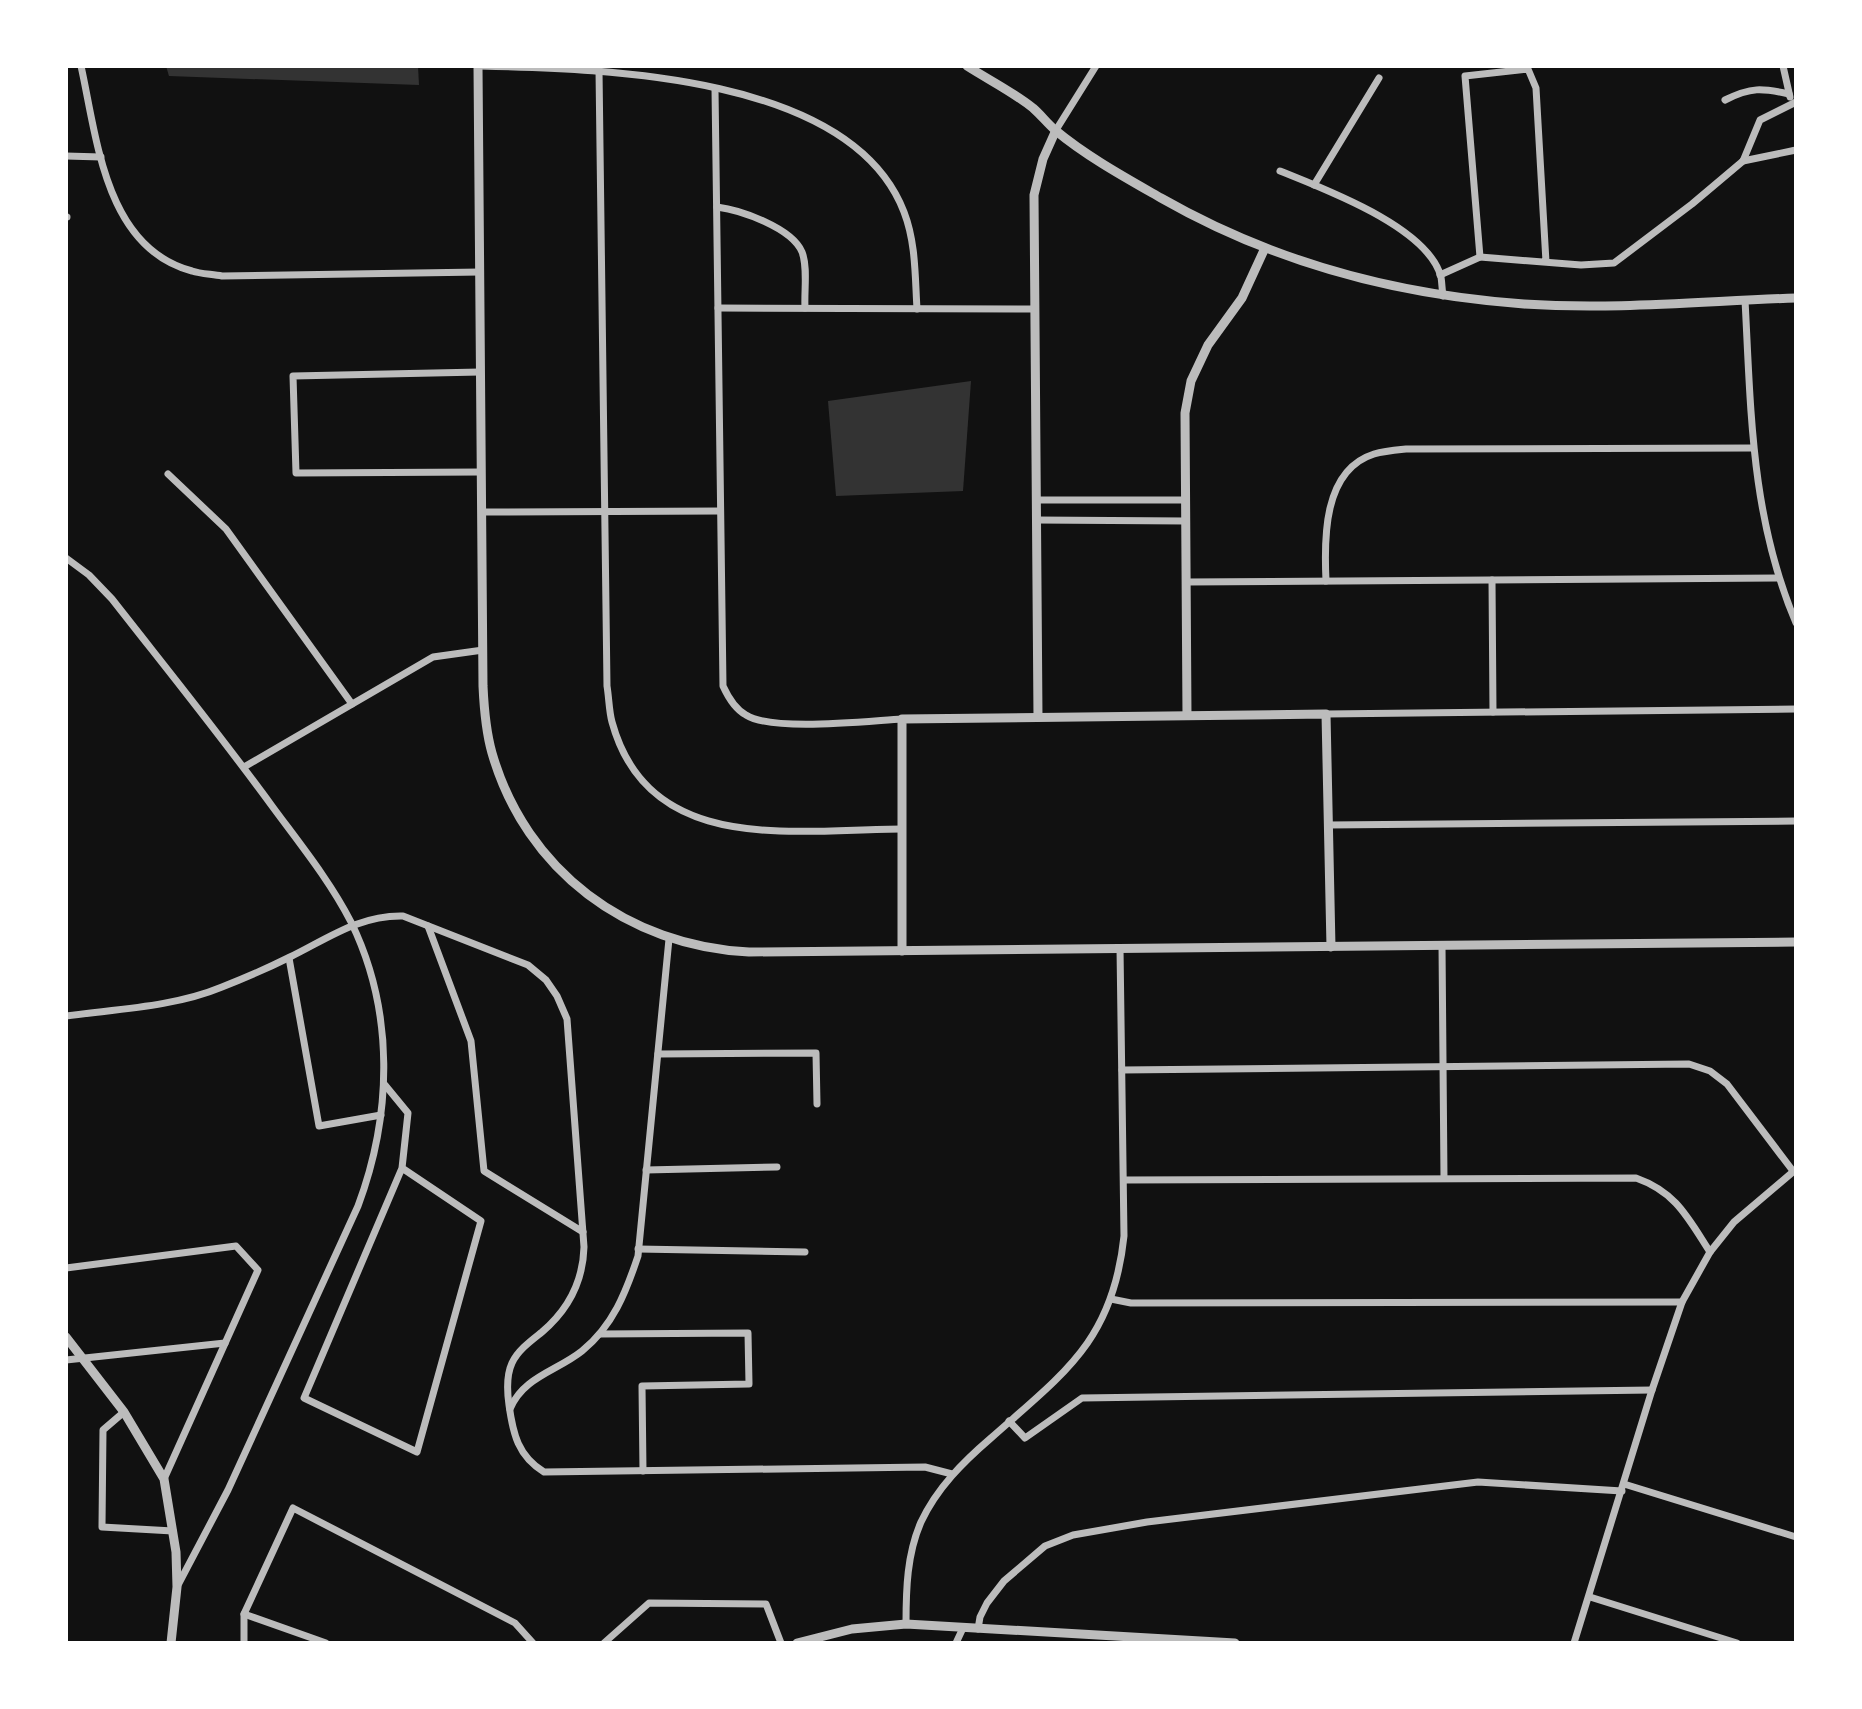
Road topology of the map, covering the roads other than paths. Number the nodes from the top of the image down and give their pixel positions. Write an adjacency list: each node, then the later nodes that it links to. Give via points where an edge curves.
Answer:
1 (81, 66): 15 (street)
2 (478, 66): 7 (street); 23 (street)
3 (967, 66): 12 (street, via 1033,108)
4 (1096, 66): 12 (street)
5 (1783, 66): 11 (street)
6 (1528, 67): 21 (street, via 1465,76); 22 (street, via 1536,88)
7 (599, 70): 9 (street); 40 (street)
8 (1379, 78): 18 (street)
9 (715, 89): 19 (street); 30 (street, via 825,126 878,167 910,229)
10 (1725, 100): 11 (street, via 1742,91 1769,88)
11 (1792, 100): 16 (street, via 1760,120)
12 (1056, 130): 20 (street, via 1162,199); 31 (street, via 1034,195)
13 (1796, 150): 16 (street)
14 (66, 156): 15 (street)
15 (101, 157): 23 (street, via 112,195 139,238 191,271 222,276)
16 (1743, 161): 22 (street, via 1614,263)
17 (1280, 171): 18 (street)
18 (1314, 185): 24 (street, via 1391,222 1418,243)
19 (717, 207): 28 (street); 29 (street, via 734,209 796,241 803,255)
20 (1265, 248): 25 (street, via 1333,272); 37 (street, via 1242,298 1208,345 1191,381 1185,413)
21 (1480, 257): 22 (street); 24 (street)
22 (1546, 262)
23 (480, 272): 32 (street)
24 (1440, 275): 25 (street)
25 (1443, 296): 27 (street, via 1526,304)
26 (1796, 298): 27 (street)
27 (1745, 300): 33 (street)
28 (718, 308): 29 (street); 38 (street)
29 (805, 308): 30 (street)
30 (917, 309): 31 (street)
31 (1034, 309): 36 (street)
32 (480, 372): 34 (street); 34 (street, via 293,376 296,473)
33 (1752, 448): 44 (street); 46 (street, via 1406,449 1374,454 1348,472 1330,510)
34 (481, 472): 39 (street)
35 (168, 474): 50 (street, via 226,529)
36 (1036, 500): 37 (street); 41 (street)
37 (1186, 500): 42 (street)
38 (720, 511): 40 (street); 56 (street, via 721,666 730,700 745,715 775,724)
39 (482, 512): 40 (street); 49 (street)
40 (605, 513): 60 (street, via 612,721 623,750 654,793 693,818 725,827)
41 (1036, 520): 42 (street); 55 (street)
42 (1186, 521): 47 (street)
43 (66, 558): 57 (street, via 112,599)
44 (1778, 578): 45 (street); 48 (street)
45 (1492, 580): 46 (street); 52 (street)
46 (1326, 581): 47 (street)
47 (1187, 582): 54 (street)
48 (1796, 623)
49 (483, 650): 50 (street, via 433,657); 63 (street, via 491,749 527,829 558,869 589,896)
50 (352, 704): 57 (street)
51 (1796, 709): 52 (street)
52 (1493, 712): 53 (street)
53 (1326, 714): 54 (street); 59 (street)
54 (1187, 715): 55 (street)
55 (1038, 717): 56 (street)
56 (902, 719): 60 (street)
57 (244, 767): 61 (street)
58 (1796, 821): 59 (street)
59 (1328, 825): 66 (street)
60 (902, 829): 68 (street)
61 (352, 924): 62 (street, via 388,915); 69 (street); 74 (street, via 379,1005)
62 (428, 926): 83 (street, via 471,1041 484,1171); 83 (street, via 528,965 557,996 567,1019)
63 (669, 939): 68 (street, via 749,952); 71 (street)
64 (1796, 942): 65 (street)
65 (1442, 945): 66 (street); 72 (street)
66 (1331, 947): 67 (street)
67 (1120, 948): 68 (street); 73 (street)
68 (902, 951)
69 (289, 958): 70 (street, via 220,989 178,1000); 76 (street, via 319,1126)
70 (66, 1016)
71 (658, 1054): 75 (street, via 816,1053); 79 (street)
72 (1443, 1066): 73 (street); 80 (street, via 1689,1064 1727,1084); 81 (street)
73 (1122, 1070): 82 (street)
74 (384, 1084): 76 (street); 78 (street, via 408,1113)
75 (817, 1104)
76 (381, 1115): 105 (street, via 372,1167 358,1206 228,1490)
77 (777, 1167): 79 (street)
78 (402, 1168): 78 (street, via 481,1221 417,1452 304,1398)
79 (646, 1170): 84 (street)
80 (1794, 1170): 86 (street, via 1734,1222)
81 (1444, 1178): 82 (street); 86 (street, via 1636,1178 1666,1192)
82 (1124, 1180): 88 (street, via 1121,1260)
83 (583, 1232): 96 (street, via 583,1264 572,1297 512,1363)
84 (638, 1249): 85 (street); 90 (street, via 624,1299)
85 (805, 1252)
86 (1710, 1252): 89 (street)
87 (66, 1268): 92 (street, via 236,1246 258,1270)
88 (1111, 1299): 89 (street); 98 (street, via 1078,1358)
89 (1682, 1302): 95 (street)
90 (600, 1334): 96 (street, via 582,1352 526,1384); 99 (street, via 748,1333 749,1384 642,1386)
91 (66, 1337): 93 (street)
92 (225, 1343): 93 (street); 101 (street)
93 (86, 1359): 94 (street); 97 (street)
94 (66, 1360)
95 (1652, 1390): 98 (street, via 1082,1398 1025,1438); 102 (street)
96 (510, 1411): 99 (street, via 518,1445 544,1472)
97 (124, 1412): 101 (street); 103 (street, via 103,1430 102,1527)
98 (1009, 1421): 100 (street)
99 (643, 1471): 100 (street, via 925,1467)
100 (952, 1474): 108 (street, via 913,1544)
101 (164, 1479): 103 (street)
102 (1623, 1488): 104 (street); 106 (street); 110 (street, via 1478,1482 1073,1535 1045,1546 1004,1581 987,1603)
103 (173, 1531): 105 (street)
104 (1796, 1537)
105 (177, 1587): 111 (street)
106 (1590, 1597): 120 (street); 121 (street)
107 (244, 1614): 112 (street); 113 (street); 114 (street, via 293,1508 515,1623)
108 (906, 1624): 109 (street); 117 (street, via 852,1629)
109 (963, 1628): 110 (street); 118 (street)
110 (978, 1629): 119 (street)
111 (171, 1643)
112 (244, 1643)
113 (326, 1643)
114 (533, 1643)
115 (604, 1643): 116 (street, via 649,1603 766,1604)
116 (781, 1643)
117 (797, 1643)
118 (956, 1643)
119 (1235, 1643)
120 (1574, 1643)
121 (1737, 1643)

